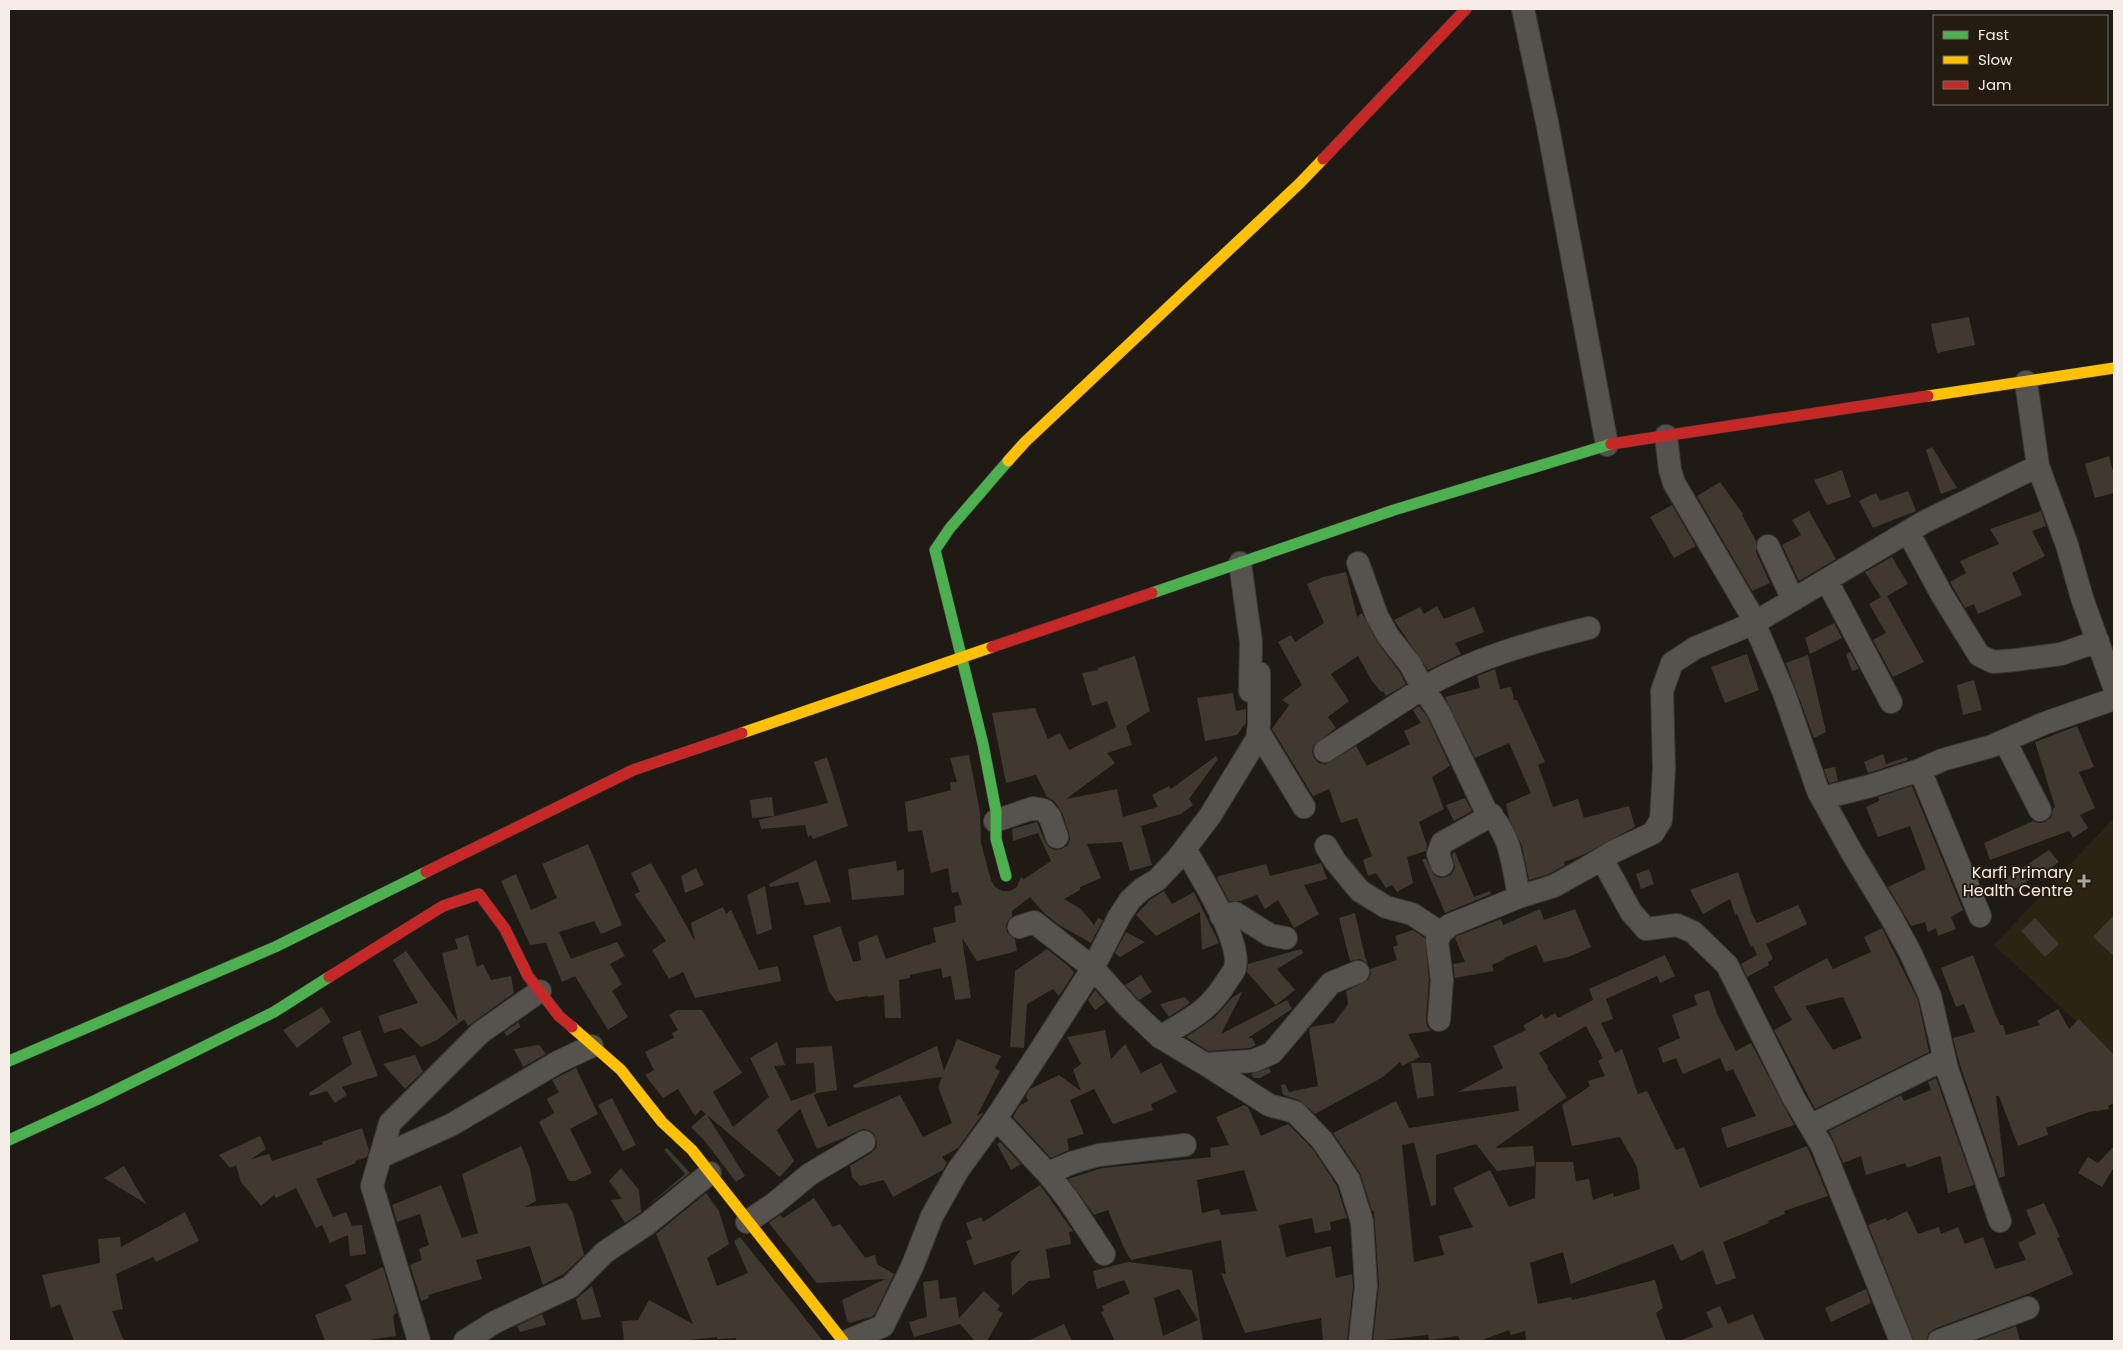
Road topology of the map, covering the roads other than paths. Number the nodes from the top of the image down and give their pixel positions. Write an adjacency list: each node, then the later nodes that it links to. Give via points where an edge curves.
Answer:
1 (1466, 9): 17 (street, via 1300,183 1025,442 950,528 935,550)
2 (1522, 9): 6 (street)
3 (2114, 368): 4 (street)
4 (2026, 382): 5 (street); 7 (street)
5 (1666, 436): 6 (street); 14 (street, via 1674,482)
6 (1608, 445): 10 (street, via 1394,510)
7 (2038, 466): 8 (street); 16 (street)
8 (1908, 532): 12 (street); 16 (street, via 1979,655 1993,662 2015,660 2061,654)
9 (1768, 546): 13 (street)
10 (1240, 563): 17 (street); 23 (street, via 1251,642)
11 (1358, 563): 20 (street, via 1377,616)
12 (1827, 581): 13 (street); 22 (street)
13 (1793, 600): 14 (street)
14 (1754, 623): 28 (street, via 1784,693); 36 (street, via 1695,648 1672,663 1662,691 1664,769 1661,820 1653,833)
15 (1589, 628): 20 (street, via 1493,655 1442,676)
16 (2098, 641): 19 (street)
17 (961, 658): 32 (street, via 983,744 996,811); 52 (street, via 633,770 275,947)
18 (1260, 673): 24 (street)
19 (2114, 687)
20 (1423, 688): 26 (street); 31 (street, via 1439,712 1486,811)
21 (2114, 699): 25 (street)
22 (1892, 702)
23 (1249, 703)
24 (1258, 731): 29 (street); 35 (street, via 1257,739 1210,816)
25 (2004, 740): 27 (street); 30 (street)
26 (1326, 751)
27 (1920, 770): 28 (street); 41 (street)
28 (1822, 798): 51 (street, via 1910,952 1930,996)
29 (1304, 807)
30 (2040, 810)
31 (1492, 815): 37 (street, via 1442,843 1438,854); 39 (street, via 1504,830)
32 (995, 821): 33 (street, via 1034,808 1044,810); 38 (street, via 996,839)
33 (1057, 837)
34 (1326, 846): 43 (street, via 1360,891 1386,908 1412,914)
35 (1185, 849): 40 (street); 45 (street, via 1157,880 1130,900)
36 (1602, 859): 39 (street, via 1554,886); 55 (street, via 1631,912 1646,929 1677,925 1693,932 1727,965 1774,1062)
37 (1442, 866)
38 (1006, 876)
39 (1519, 897): 43 (street, via 1450,925)
40 (1221, 916): 44 (street, via 1235,913 1270,934); 49 (street, via 1234,950 1235,968 1216,999 1202,1012)
41 (1980, 916)
42 (1019, 927): 45 (street, via 1034,922)
43 (1440, 933): 48 (street, via 1437,941 1442,980)
44 (1286, 938)
45 (1093, 968): 49 (street, via 1128,1008); 54 (street)
46 (1358, 972): 53 (street, via 1331,984 1272,1053 1253,1061)
47 (540, 991): 50 (street, via 559,1016); 56 (street, via 528,976 505,929 479,894 443,906 274,1012); 59 (street, via 480,1033 390,1123)
48 (1439, 1020)
49 (1160, 1037): 53 (street)
50 (592, 1046): 59 (street, via 558,1062 451,1125); 60 (street, via 621,1070 662,1122)
51 (1944, 1059): 55 (street); 62 (street)
52 (9, 1061)
53 (1206, 1064): 70 (street, via 1269,1105 1296,1112 1322,1140 1349,1180 1362,1222 1366,1286)
54 (996, 1118): 61 (street); 69 (street, via 958,1170 932,1216 883,1326)
55 (1810, 1126): 71 (street, via 1822,1146)
56 (9, 1140)
57 (864, 1142): 63 (street, via 810,1174)
58 (1185, 1145): 61 (street, via 1099,1155)
59 (380, 1157): 66 (street, via 372,1186)
60 (710, 1172): 63 (street); 67 (street, via 647,1224 605,1252 570,1287 495,1322)
61 (1048, 1173): 64 (street)
62 (2000, 1221)
63 (748, 1222): 68 (street)
64 (1104, 1254)
65 (2028, 1308): 72 (street)
66 (419, 1341)
67 (465, 1341)
68 (843, 1341)
69 (846, 1341)
70 (1360, 1341)
71 (1901, 1341)
72 (1939, 1341)

